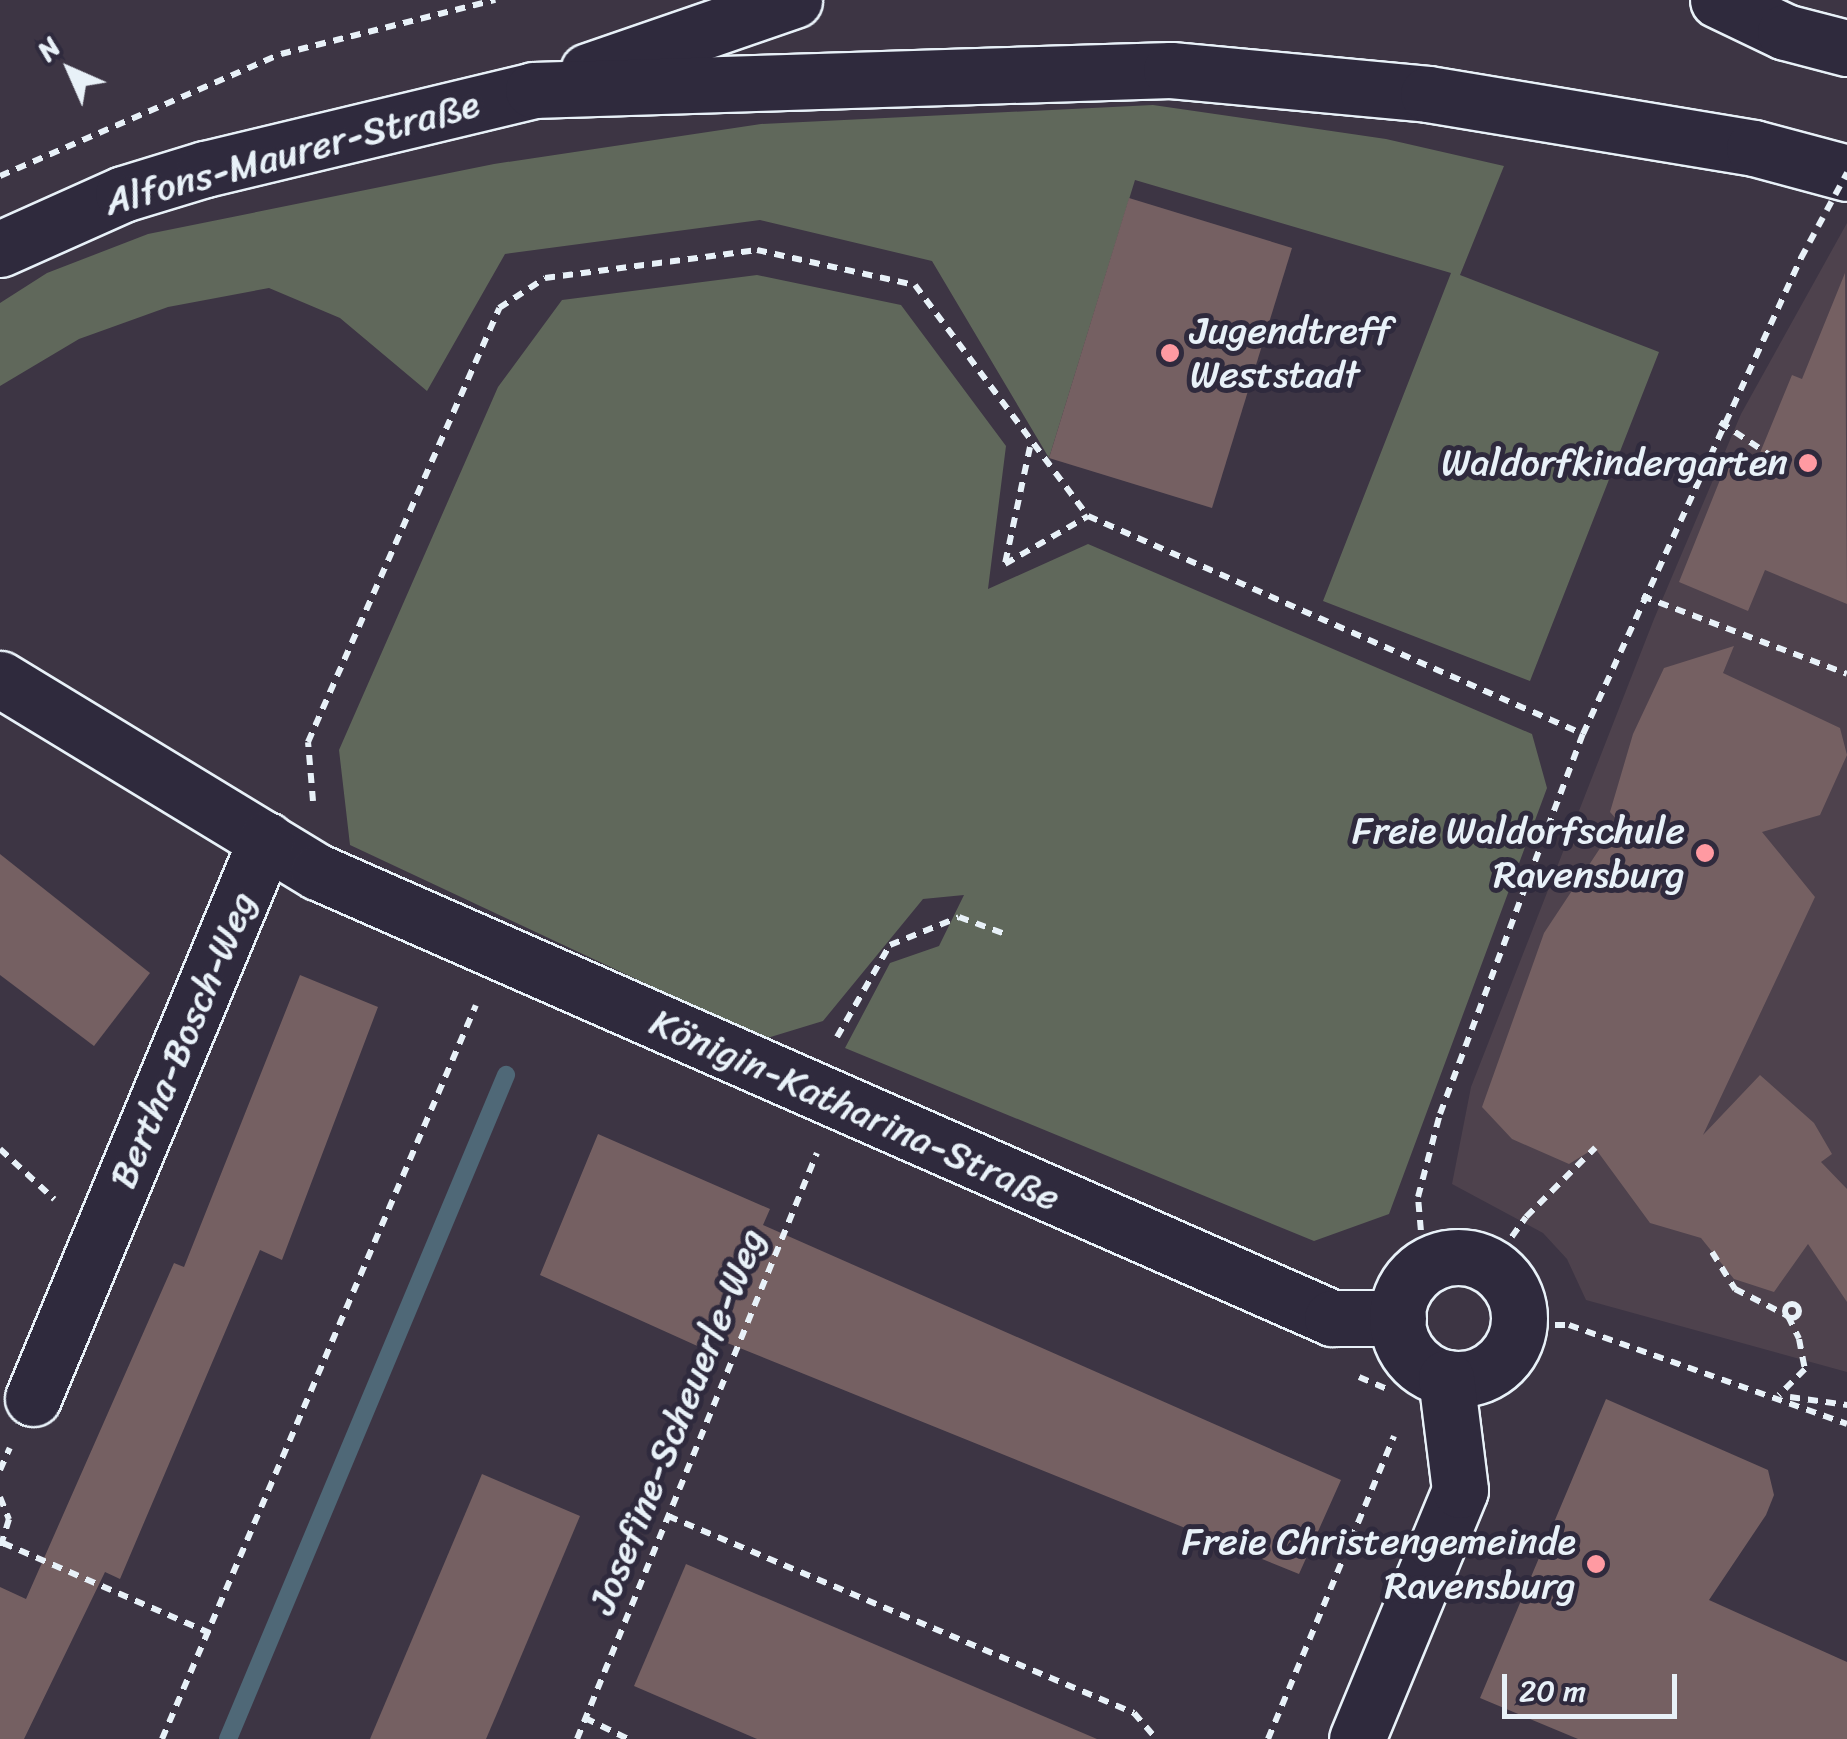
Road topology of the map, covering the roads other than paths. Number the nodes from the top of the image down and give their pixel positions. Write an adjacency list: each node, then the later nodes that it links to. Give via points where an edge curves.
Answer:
1 (794, 0): 4 (street)
2 (1718, 0): 3 (street, via 1785,32)
3 (1847, 48)
4 (533, 90): 5 (street, via 1171,70 1428,94 1754,148); 6 (street, Alfons-Maurer-Straße, via 205,169 123,194)
5 (1847, 173)
6 (0, 248)
7 (0, 679): 8 (street)
8 (266, 840): 9 (street, Königin-Katharina-Straße, via 318,872 816,1119 1332,1318); 11 (street, Bertha-Bosch-Weg)
9 (1398, 1318): 10 (street, via 1410,1354); 10 (street, via 1400,1299 1424,1268 1457,1256 1491,1266 1514,1292 1519,1325 1502,1361 1466,1379)
10 (1446, 1378): 12 (street, via 1460,1490)
11 (33, 1398)
12 (1357, 1739)

